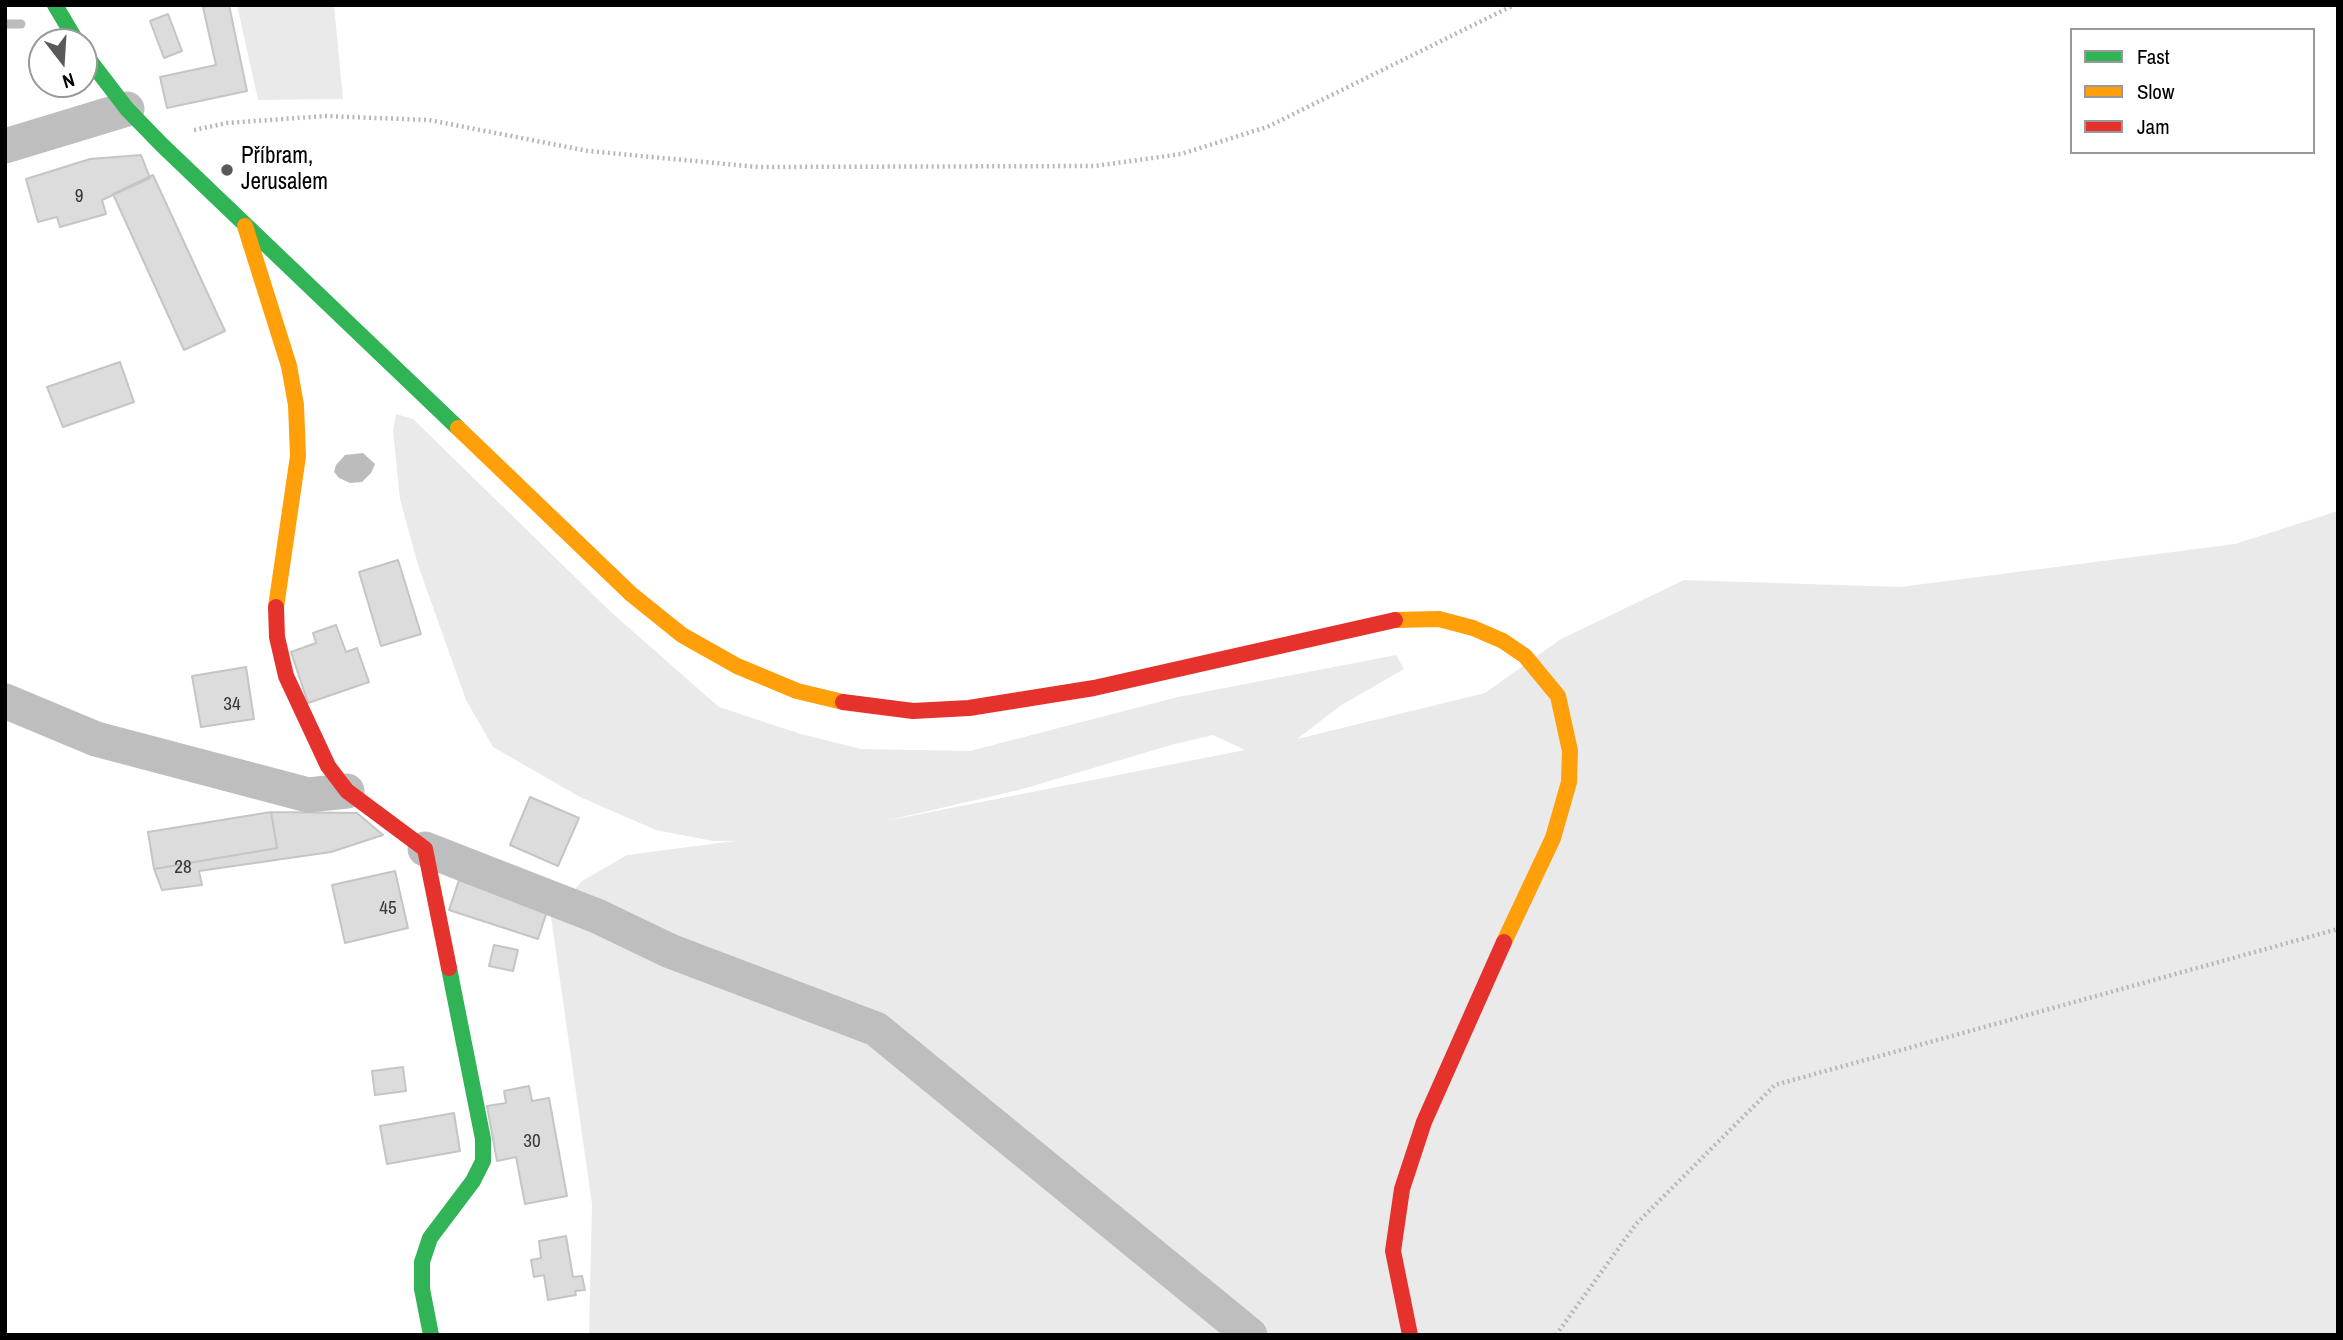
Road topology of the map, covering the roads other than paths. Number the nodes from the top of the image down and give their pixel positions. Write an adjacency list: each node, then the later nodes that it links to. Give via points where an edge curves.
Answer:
1 (55, 5): 2 (street)
2 (69, 28)
3 (98, 71): 4 (street)
4 (127, 109): 5 (street); 6 (street)
5 (5, 146)
6 (245, 224): 8 (street, via 289,366 296,405 298,456 276,594 277,637 303,718); 12 (street, via 631,594 682,635 737,666 797,691 858,706 912,711 970,708 1094,688 1397,620 1440,619 1473,628 1525,656 1558,696 1570,751 1569,782 1553,838 1455,1045 1402,1189 1393,1251)
7 (5, 701): 8 (street, via 96,739 307,795)
8 (346, 791): 9 (street)
9 (425, 849): 10 (street, via 483,1139 483,1161 429,1238 422,1262); 11 (street, via 597,916 670,951 876,1029)
10 (431, 1335)
11 (1250, 1335)
12 (1410, 1335)

